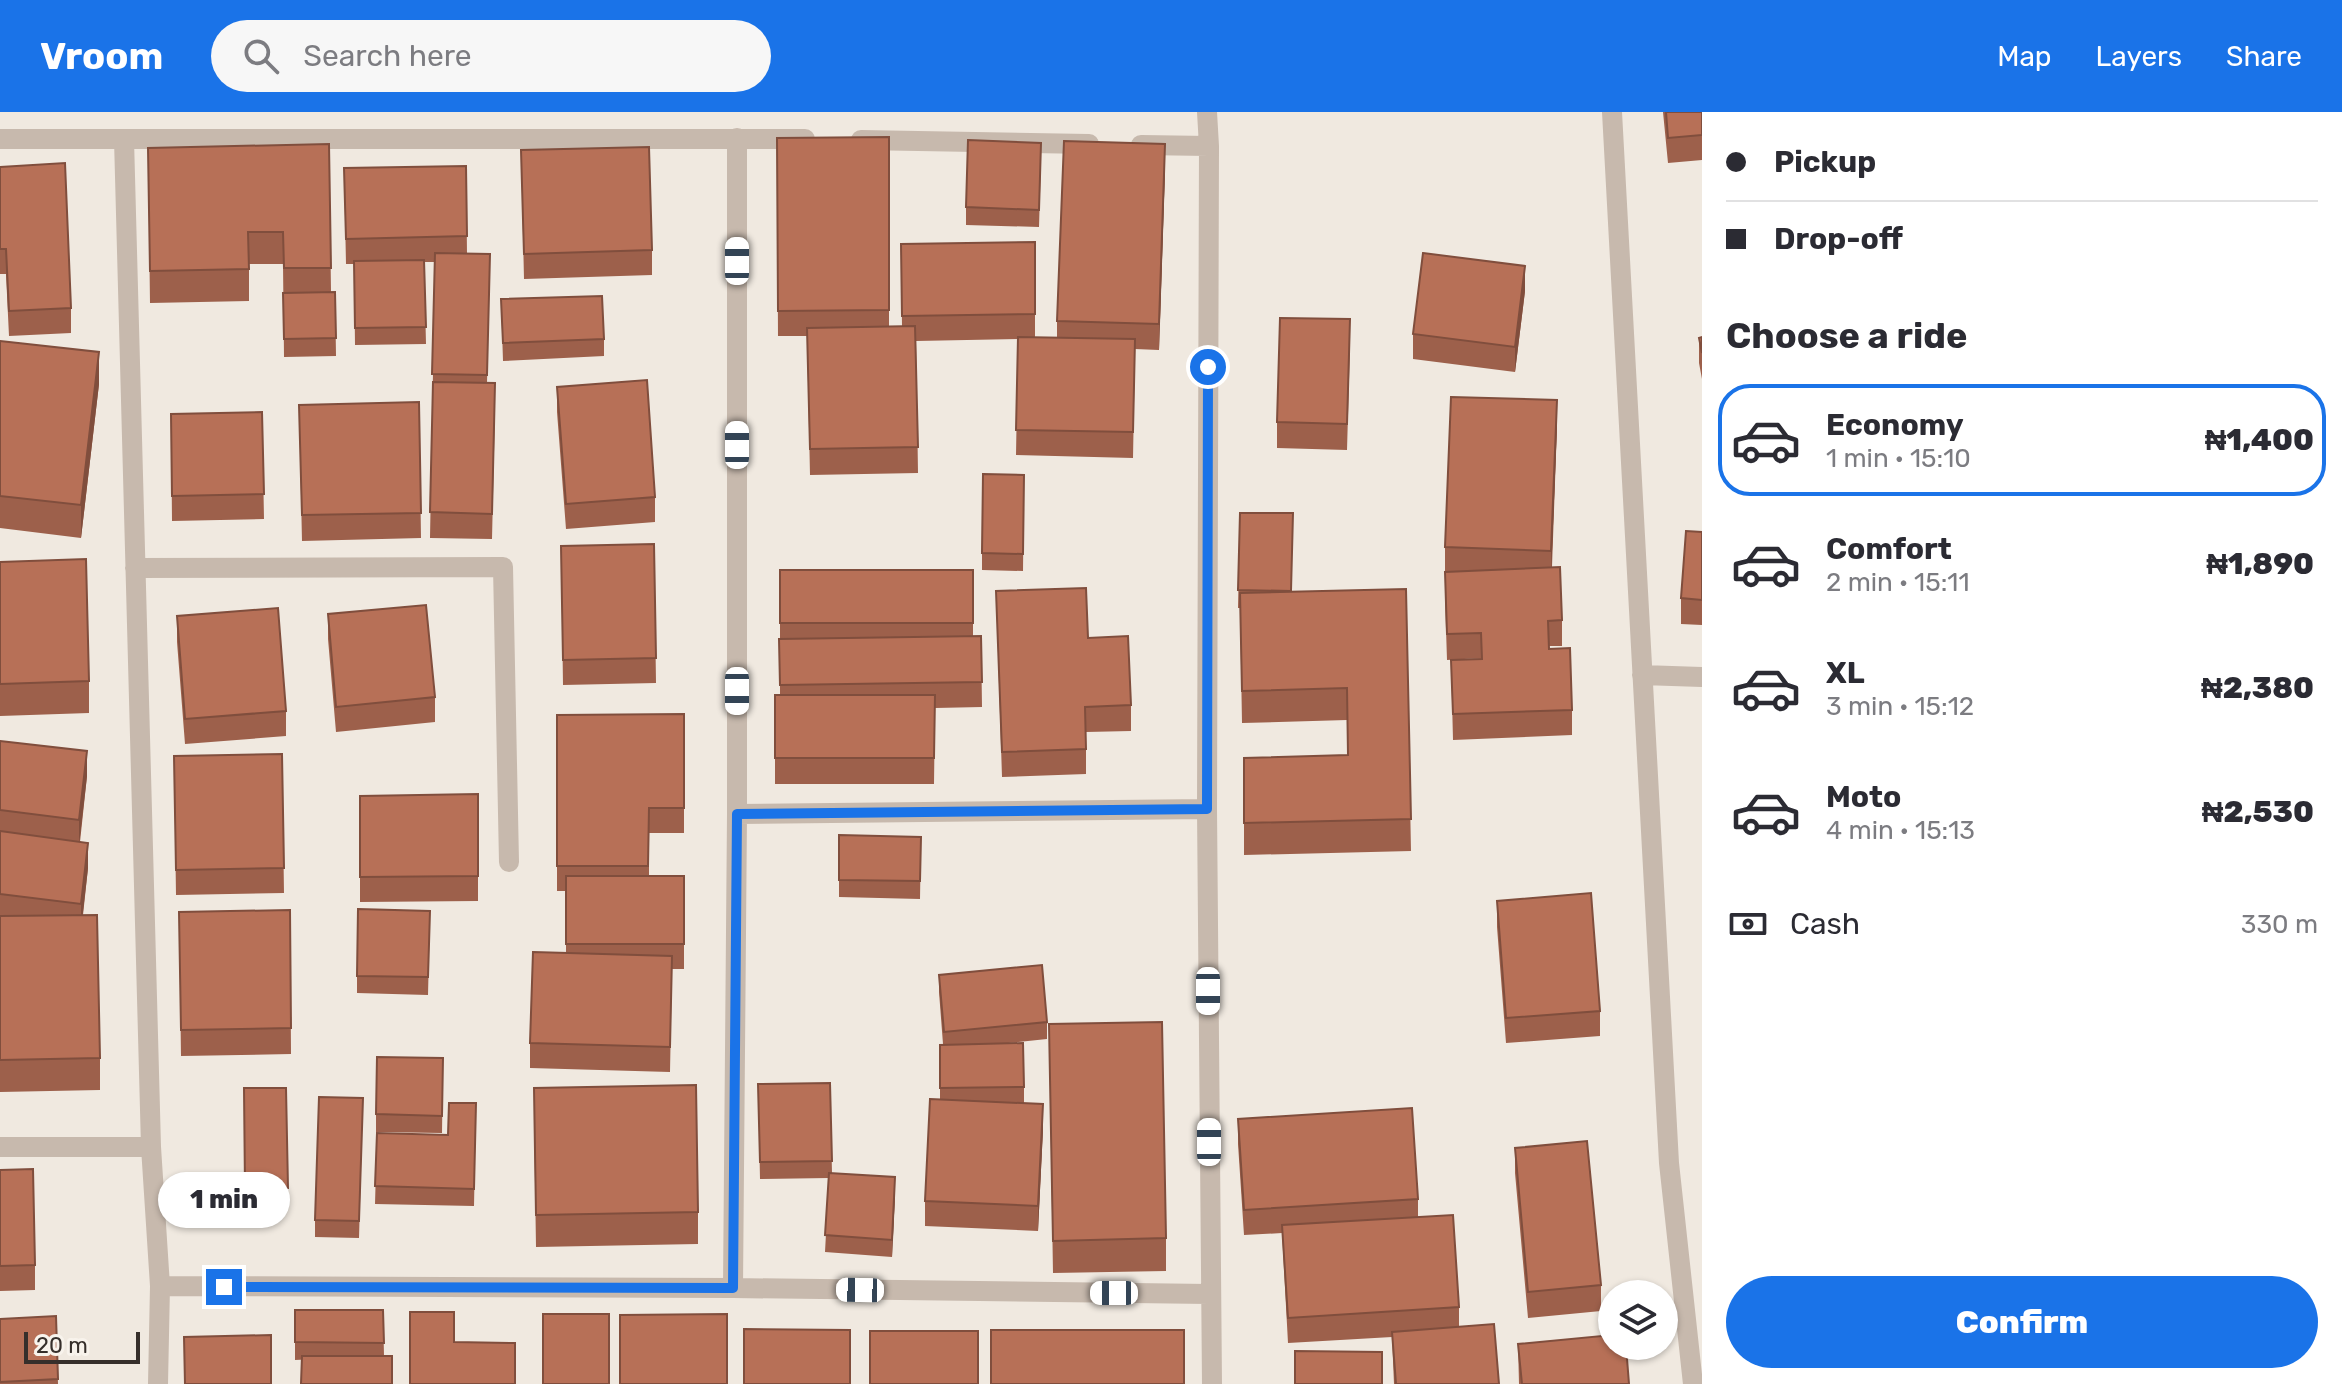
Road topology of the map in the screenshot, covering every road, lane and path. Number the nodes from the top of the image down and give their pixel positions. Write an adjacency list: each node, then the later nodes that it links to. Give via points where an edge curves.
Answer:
1 (1207, 112): 6 (street)
2 (1612, 112): 8 (street)
3 (737, 138): 5 (street); 6 (street); 11 (street)
4 (0, 139): 5 (street)
5 (124, 139): 7 (street)
6 (1209, 146): 10 (street)
7 (135, 568): 12 (street, via 503,567); 14 (street)
8 (1642, 675): 9 (street); 20 (street, via 1669,1163)
9 (1702, 677)
10 (1207, 809): 11 (street); 17 (street)
11 (737, 814): 16 (street)
12 (509, 862)
13 (0, 1147): 14 (street)
14 (151, 1147): 15 (street)
15 (160, 1286): 16 (street); 18 (street)
16 (733, 1288): 17 (street)
17 (1209, 1294): 19 (street)
18 (158, 1384)
19 (1212, 1384)
20 (1693, 1384)

